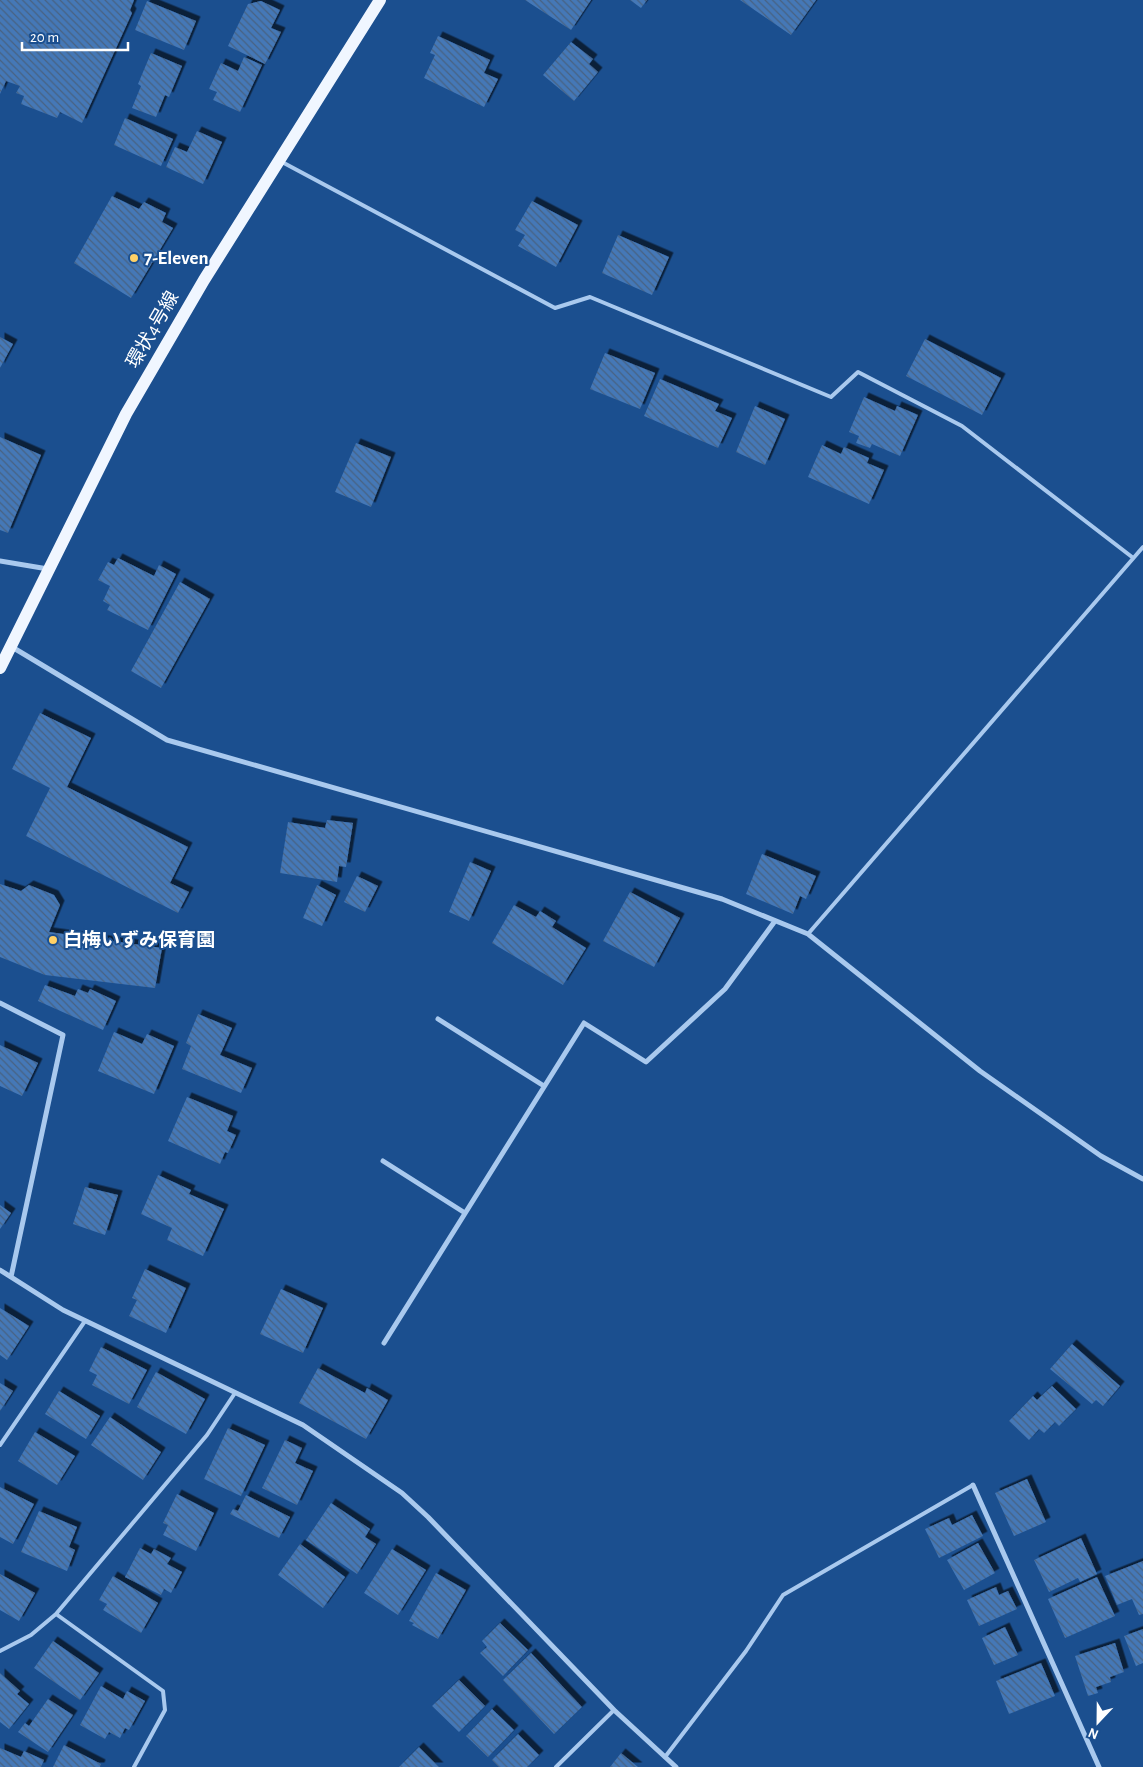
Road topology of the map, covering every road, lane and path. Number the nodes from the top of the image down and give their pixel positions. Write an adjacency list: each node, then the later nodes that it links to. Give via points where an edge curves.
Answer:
1 (380, 0): 2 (main road, 環状4号線)
2 (279, 160): 4 (lane, via 555,308 590,297 831,397 858,372 962,426); 6 (main road, 環状4号線, via 126,414)
3 (1143, 547): 4 (lane)
4 (1132, 557): 10 (lane)
5 (0, 561): 6 (street)
6 (48, 570): 7 (main road, 環状4号線)
7 (10, 646): 8 (main road, 環状4号線); 9 (street, via 167,740 722,899)
8 (0, 668)
9 (775, 921): 10 (street); 13 (street, via 725,989 646,1062 584,1023)
10 (808, 934): 15 (street, via 980,1071 1101,1156)
11 (0, 1003): 18 (street, via 62,1035)
12 (438, 1019): 13 (street)
13 (544, 1086): 16 (street)
14 (383, 1161): 16 (street)
15 (1143, 1179)
16 (465, 1213): 20 (street)
17 (0, 1270): 18 (street)
18 (11, 1277): 19 (street)
19 (85, 1320): 21 (street); 22 (lane)
20 (384, 1343)
21 (236, 1393): 24 (lane, via 207,1435); 26 (street, via 303,1425 402,1493 428,1516)
22 (0, 1445)
23 (973, 1485): 27 (lane, via 783,1595 746,1651); 31 (street)
24 (56, 1614): 25 (lane, via 31,1635); 28 (lane, via 163,1691 165,1710)
25 (1, 1648)
26 (614, 1710): 27 (street); 29 (lane)
27 (665, 1757): 30 (street)
28 (134, 1767)
29 (556, 1767)
30 (676, 1767)
31 (1099, 1767)

